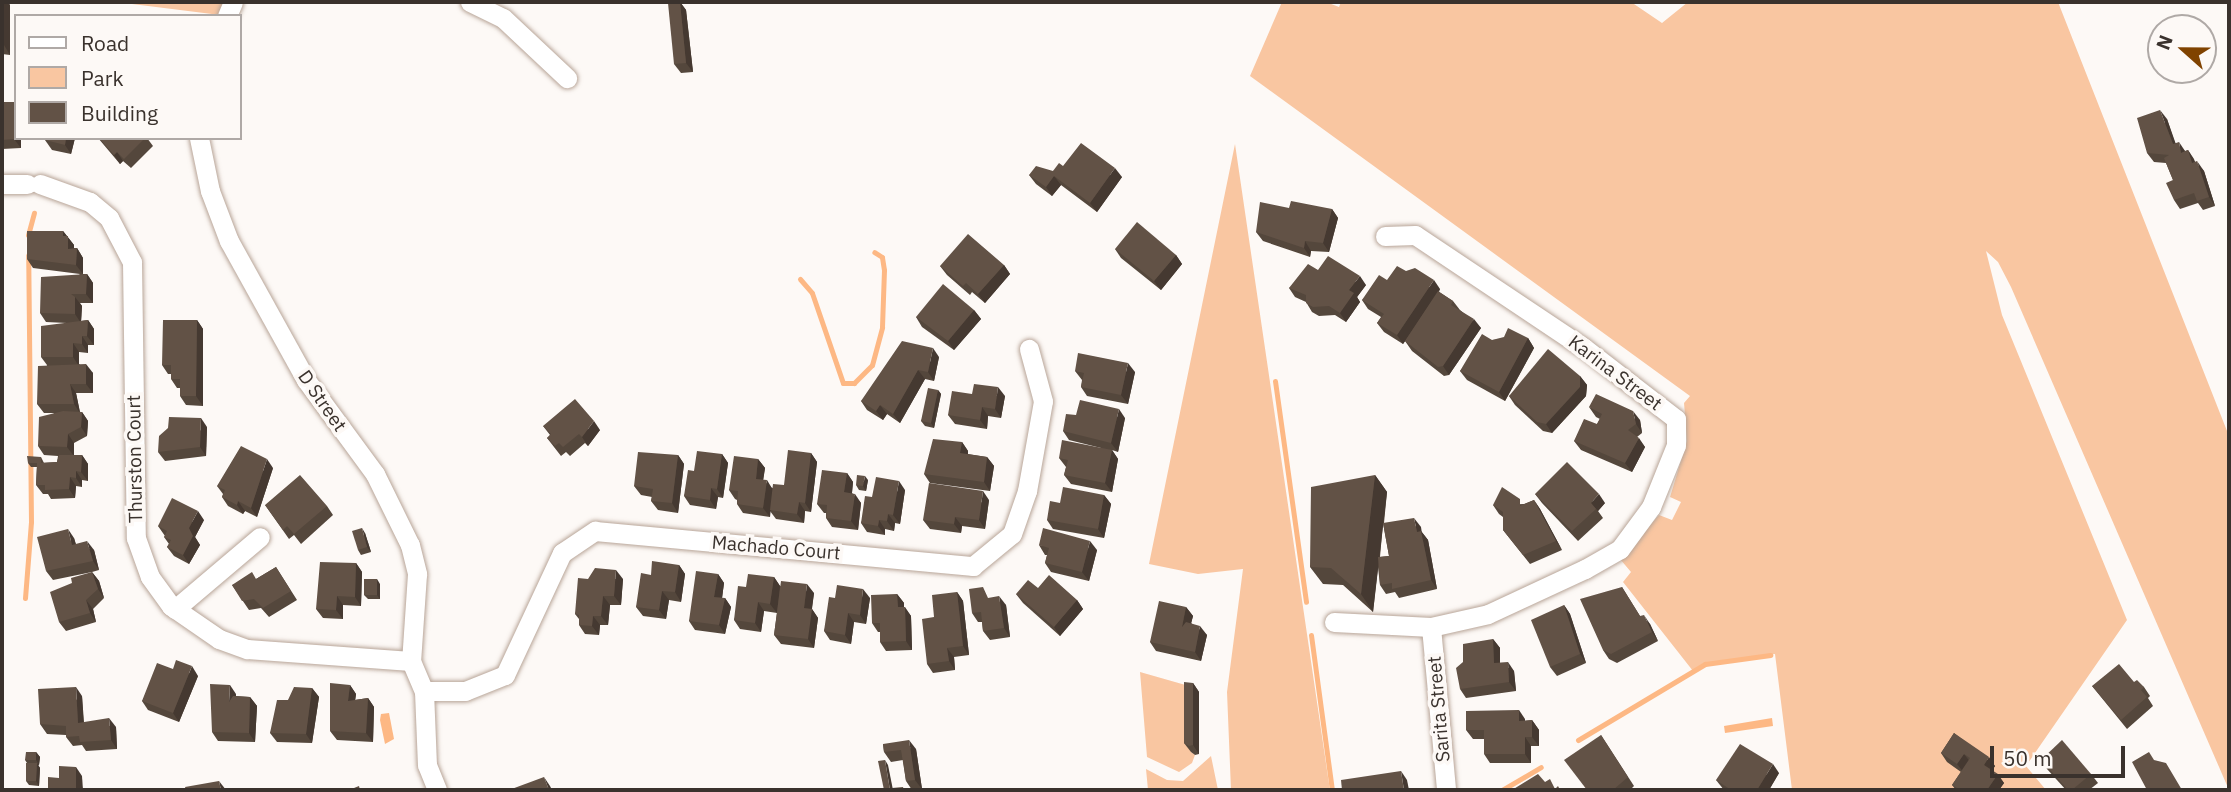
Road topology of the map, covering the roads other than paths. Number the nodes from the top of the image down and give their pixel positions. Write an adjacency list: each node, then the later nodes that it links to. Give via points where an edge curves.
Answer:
1 (470, 2): 2 (street, via 503,18)
2 (567, 78)
3 (199, 140): 11 (street, D Street, via 229,241 306,380 375,474 401,520 417,574)
4 (2, 184): 8 (street, Thurston Court, via 34,184 90,202 109,218 132,262 136,538 150,577)
5 (1385, 236): 10 (street, Karina Street, via 1415,235 1584,348 1676,419 1676,445 1651,507 1620,548 1488,614)
6 (1029, 349): 12 (street, Machado Court, via 1043,401 1027,491 1012,534 973,566 595,531 562,553 505,675 466,691)
7 (260, 537): 8 (street)
8 (175, 610): 11 (street, Thurston Court, via 219,639 247,649)
9 (1334, 622): 10 (street, Karina Street)
10 (1431, 627): 14 (street, Sarita Street)
11 (411, 661): 12 (street)
12 (425, 691): 13 (street, via 426,765)
13 (437, 790)
14 (1446, 790)

